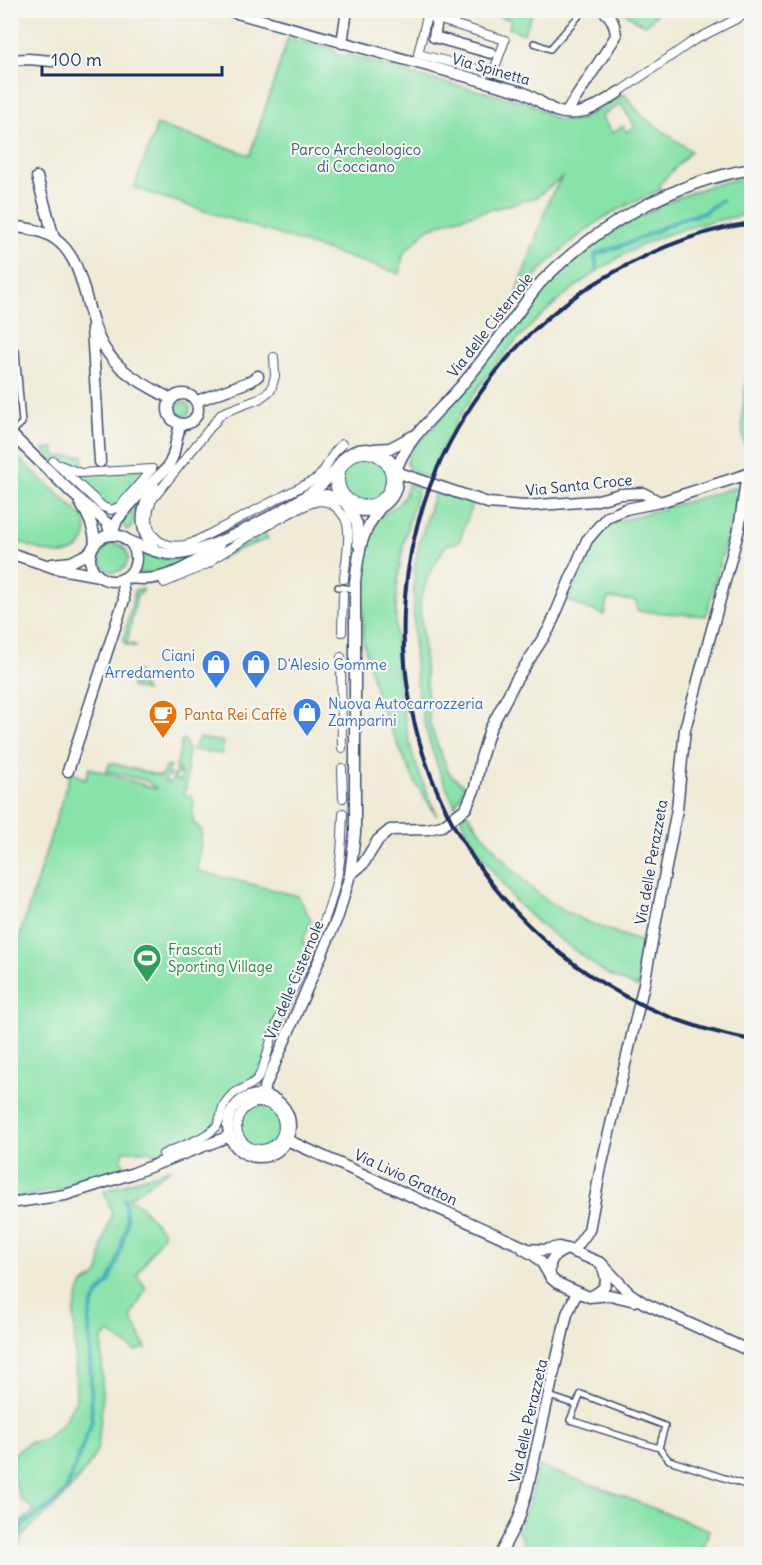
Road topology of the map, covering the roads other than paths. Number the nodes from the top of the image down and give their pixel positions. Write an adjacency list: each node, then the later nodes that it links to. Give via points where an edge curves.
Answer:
1 (226, 10): 7 (street, Via Spinetta)
2 (347, 10): 7 (street)
3 (584, 10): 8 (lane, via 550,49)
4 (603, 10): 13 (street, via 611,18 616,36)
5 (752, 11): 12 (street, via 693,41)
6 (438, 14): 6 (street, via 427,16 418,54 493,73 505,40); 9 (street, via 434,37)
7 (342, 43): 13 (street, Via Spinetta, via 522,93)
8 (534, 43)
9 (491, 53)
10 (10, 60): 11 (street)
11 (52, 62)
12 (619, 92): 13 (street, via 589,110)
13 (566, 113)
14 (752, 169): 25 (street, Via delle Cisternole, via 677,190 610,226 578,251 541,283)
15 (37, 177): 17 (street)
16 (10, 226): 17 (street)
17 (54, 238): 18 (street, via 73,261)
18 (92, 322): 22 (street, via 114,361 131,378); 30 (street)
19 (10, 352): 26 (lane, via 16,351 22,423)
20 (274, 357): 27 (street, via 271,390 259,399 222,413 152,500 147,519 155,537 172,547 192,543 316,479)
21 (258, 376): 23 (street)
22 (171, 399): 23 (street, via 187,394); 24 (street, via 168,411)
23 (196, 401): 24 (street, via 196,418)
24 (180, 424): 34 (street, via 173,456)
25 (419, 432): 28 (street, Via delle Cisternole, via 390,448); 32 (street, Via delle Cisternole, via 405,450)
26 (10, 433): 35 (street)
27 (342, 444)
28 (364, 452): 28 (street, via 346,463 340,479 341,488 352,501 368,504 383,496 390,475 376,457); 31 (street, Via delle Cisternole, via 359,450); 32 (street, via 386,456)
29 (53, 461): 29 (street, via 111,510 119,507 153,469 80,472)
30 (100, 462)
31 (341, 462): 36 (street, via 320,486); 37 (street, Via delle Cisternole, via 336,480)
32 (396, 472): 38 (street, Via Santa Croce, via 488,503 525,506 643,493); 39 (street, Via delle Cisternole, via 397,486)
33 (749, 473): 38 (street, Via delle Cisternole); 67 (street, Via delle Perazzeta, via 739,530 685,729 677,809 644,984)
34 (160, 475): 41 (street, via 117,520); 44 (street, via 148,495 142,520 146,537)
35 (72, 493): 41 (street, via 107,523); 43 (street, via 94,531)
36 (298, 500): 37 (street, via 327,495); 40 (street)
37 (346, 502): 39 (street, via 364,510); 46 (street, Via delle Cisternole, via 357,524)
38 (660, 502): 61 (street, Via delle Cisternole, via 607,517 587,540 549,629 490,729 466,808 442,826 390,830)
39 (381, 507): 46 (street, Via delle Cisternole, via 369,521)
40 (240, 531): 44 (street, via 180,554); 49 (street, via 189,567 152,579)
41 (112, 535): 42 (street); 43 (street)
42 (126, 540): 44 (street); 49 (street, via 136,559)
43 (93, 548): 47 (street, via 65,563); 48 (street, via 90,561)
44 (156, 551)
45 (10, 553): 47 (street)
46 (359, 553): 52 (street, Via delle Cisternole)
47 (39, 562): 48 (street)
48 (99, 576): 49 (street, via 108,581)
49 (124, 578): 58 (street, via 124,600)
50 (344, 579): 51 (street, via 346,520 323,501 295,511 210,563)
51 (164, 583)
52 (355, 589): 53 (lane); 61 (street, Via delle Cisternole, via 355,833)
53 (341, 591): 54 (street)
54 (342, 632)
55 (341, 657): 56 (street)
56 (342, 748)
57 (342, 768): 59 (street)
58 (68, 771)
59 (343, 798)
60 (343, 813): 65 (street, via 339,870 329,906 270,1039 258,1078 226,1101 215,1128)
61 (350, 875): 62 (street, Via delle Cisternole, via 338,916)
62 (259, 1099): 62 (street, via 244,1108 236,1127 247,1147 263,1150 277,1142 283,1122 271,1106); 63 (street, via 248,1097 236,1104 229,1118); 64 (street, via 273,1098 288,1115)
63 (230, 1136): 64 (street, via 240,1151 262,1158 273,1155); 66 (street, via 66,1195)
64 (287, 1140): 68 (street, Via Livio Gratton)
65 (163, 1154)
66 (10, 1203)
67 (589, 1230): 69 (street, Via delle Perazzeta); 70 (street)
68 (514, 1243): 69 (street, Via Livio Gratton, via 528,1249); 72 (street, Via Livio Gratton, via 535,1256)
69 (570, 1250): 70 (street, Via Livio Gratton); 72 (street, via 557,1253 551,1260)
70 (588, 1258): 71 (street, Via Livio Gratton)
71 (601, 1263): 74 (street, via 606,1283); 75 (street, Via Livio Gratton)
72 (551, 1278): 73 (street, Via Livio Gratton)
73 (572, 1290): 74 (street, Via Livio Gratton); 77 (street, Via delle Perazzeta)
74 (589, 1297): 75 (street, Via Livio Gratton, via 610,1295)
75 (644, 1303): 76 (street, Via Livio Gratton)
76 (752, 1352)
77 (548, 1401): 78 (lane); 81 (street, Via delle Perazzeta, via 525,1500)
78 (576, 1405): 79 (lane, via 570,1420); 79 (lane, via 581,1394 665,1426)
79 (659, 1448): 80 (lane, via 669,1460)
80 (752, 1487)
81 (500, 1554)

